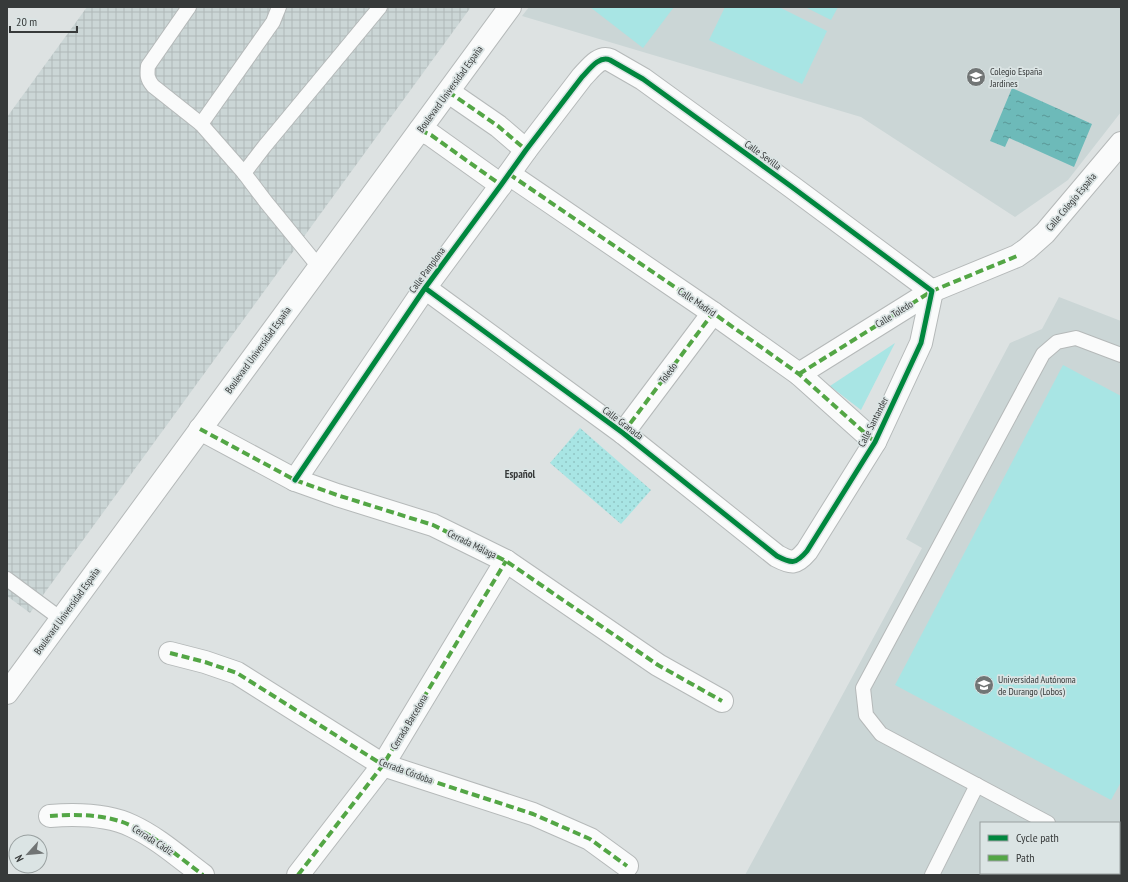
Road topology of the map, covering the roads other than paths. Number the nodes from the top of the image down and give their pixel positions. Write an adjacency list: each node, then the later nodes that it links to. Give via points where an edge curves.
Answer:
1 (189, 7): 7 (lane, via 148,66 147,76 153,86)
2 (279, 7): 7 (lane, via 273,22)
3 (380, 7): 11 (lane)
4 (510, 7): 6 (street, Boulevard Universidad España)
5 (582, 77): 10 (street, Calle Pamplona); 16 (street, Calle Sevilla, via 596,63 608,58 643,79)
6 (446, 94): 8 (street, Boulevard Universidad España); 10 (street, via 453,95 498,126)
7 (200, 124): 11 (lane)
8 (420, 130): 12 (street, Calle Madrid); 14 (street, Boulevard Universidad España)
9 (1121, 142): 13 (street, Calle Colegio España, via 1045,232)
10 (526, 150): 12 (street, Calle Pamplona)
11 (244, 173): 14 (lane)
12 (505, 180): 15 (street, Calle Pamplona); 17 (street, Calle Madrid)
13 (1017, 256): 16 (street, Calle Toledo)
14 (319, 267): 20 (street, Boulevard Universidad España)
15 (425, 288): 21 (street, Calle Granada); 23 (street, Calle Pamplona)
16 (932, 291): 19 (street, Calle Toledo); 22 (street, Calle Santander, via 921,343)
17 (713, 313): 19 (street, Calle Madrid); 21 (street, Toledo)
18 (1121, 355): 32 (lane, via 1076,338 1057,342 1043,354 863,688 866,715 881,734)
19 (799, 374): 22 (street, Calle Madrid)
20 (200, 429): 23 (street, Cerrada Málaga); 27 (street, Boulevard Universidad España)
21 (623, 434): 24 (street, Calle Granada, via 777,556 794,562 800,560)
22 (875, 442): 24 (street, Calle Santander)
23 (296, 480): 25 (street, Cerrada Málaga, via 337,496 433,525)
24 (807, 551)
25 (506, 561): 30 (street, Cerrada Málaga, via 658,665); 31 (street, Cerrada Barcelona)
26 (7, 579): 27 (lane)
27 (61, 620): 29 (street, Boulevard Universidad España)
28 (170, 653): 31 (street, Cerrada Córdoba, via 237,673)
29 (7, 693)
30 (722, 701)
31 (383, 765): 35 (street, Cerrada Córdoba, via 533,814 590,839); 37 (street, Cerrada Barcelona)
32 (977, 785): 34 (lane); 38 (lane)
33 (50, 816): 36 (street, Cerrada Cádiz, via 72,814 110,819 131,826 155,839)
34 (1046, 822)
35 (628, 866)
36 (203, 875)
37 (298, 875)
38 (932, 875)

